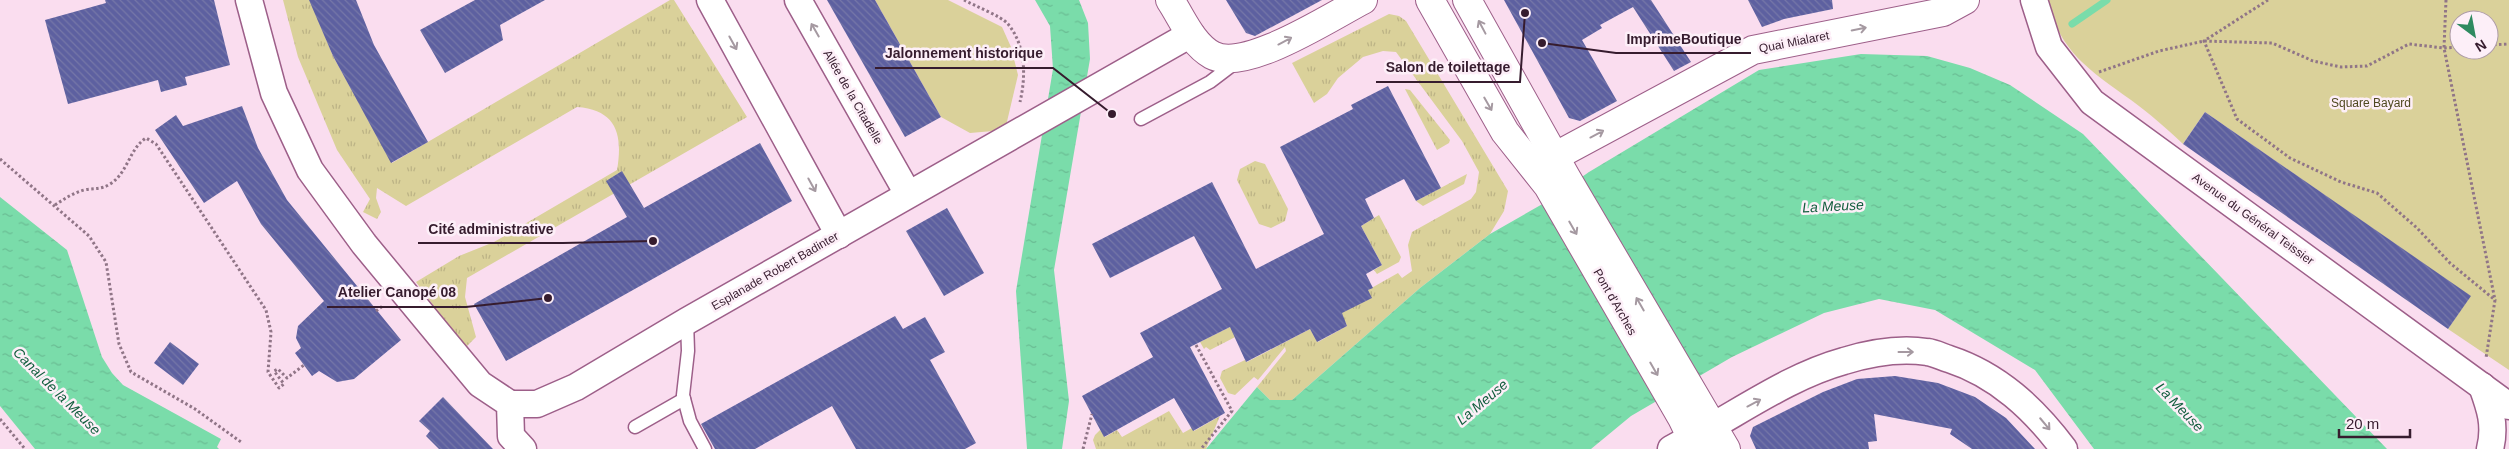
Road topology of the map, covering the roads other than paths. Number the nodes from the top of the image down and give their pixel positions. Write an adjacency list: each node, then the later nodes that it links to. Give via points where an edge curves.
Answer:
1 (250, 0): 18 (street, via 274,93 310,170 364,244 450,349 480,384)
2 (710, 0): 15 (street, one-way to 15)
3 (798, 0): 14 (street, Allée de la Citadelle, one-way to 3)
4 (1170, 0): 10 (main road)
5 (1363, 0): 11 (main road, one-way to 5, via 1264,52)
6 (1430, 0): 13 (main road, one-way to 13, via 1505,132)
7 (1467, 0): 13 (main road, one-way to 7)
8 (1965, 0): 13 (main road, Quai Mialaret, one-way to 8, via 1753,50 1943,12)
9 (2034, 0): 21 (street, Avenue du Général Teissier, via 2049,47 2092,102 2482,386)
10 (1191, 34): 11 (main road, via 1212,55 1228,60); 14 (street, Esplanade Robert Badinter)
11 (1240, 59): 12 (lane, via 1210,82)
12 (1141, 119)
13 (1556, 173): 20 (main road, Pont d'Arches)
14 (908, 194): 15 (street, Esplanade Robert Badinter)
15 (839, 234): 16 (street, Esplanade Robert Badinter)
16 (687, 321): 17 (lane); 18 (street, Esplanade Robert Badinter, via 576,387 537,404)
17 (684, 399): 19 (lane); 23 (lane, via 690,421)
18 (510, 404): 22 (street, via 510,436)
19 (635, 427)
20 (1692, 431): 24 (main road, Pont d'Arches); 25 (street, one-way to 25, via 1795,380 1843,361 1886,352 1928,352 1968,365 2009,390 2043,421)
21 (2502, 431)
22 (523, 449)
23 (705, 449)
24 (1726, 449)
25 (2064, 449)

